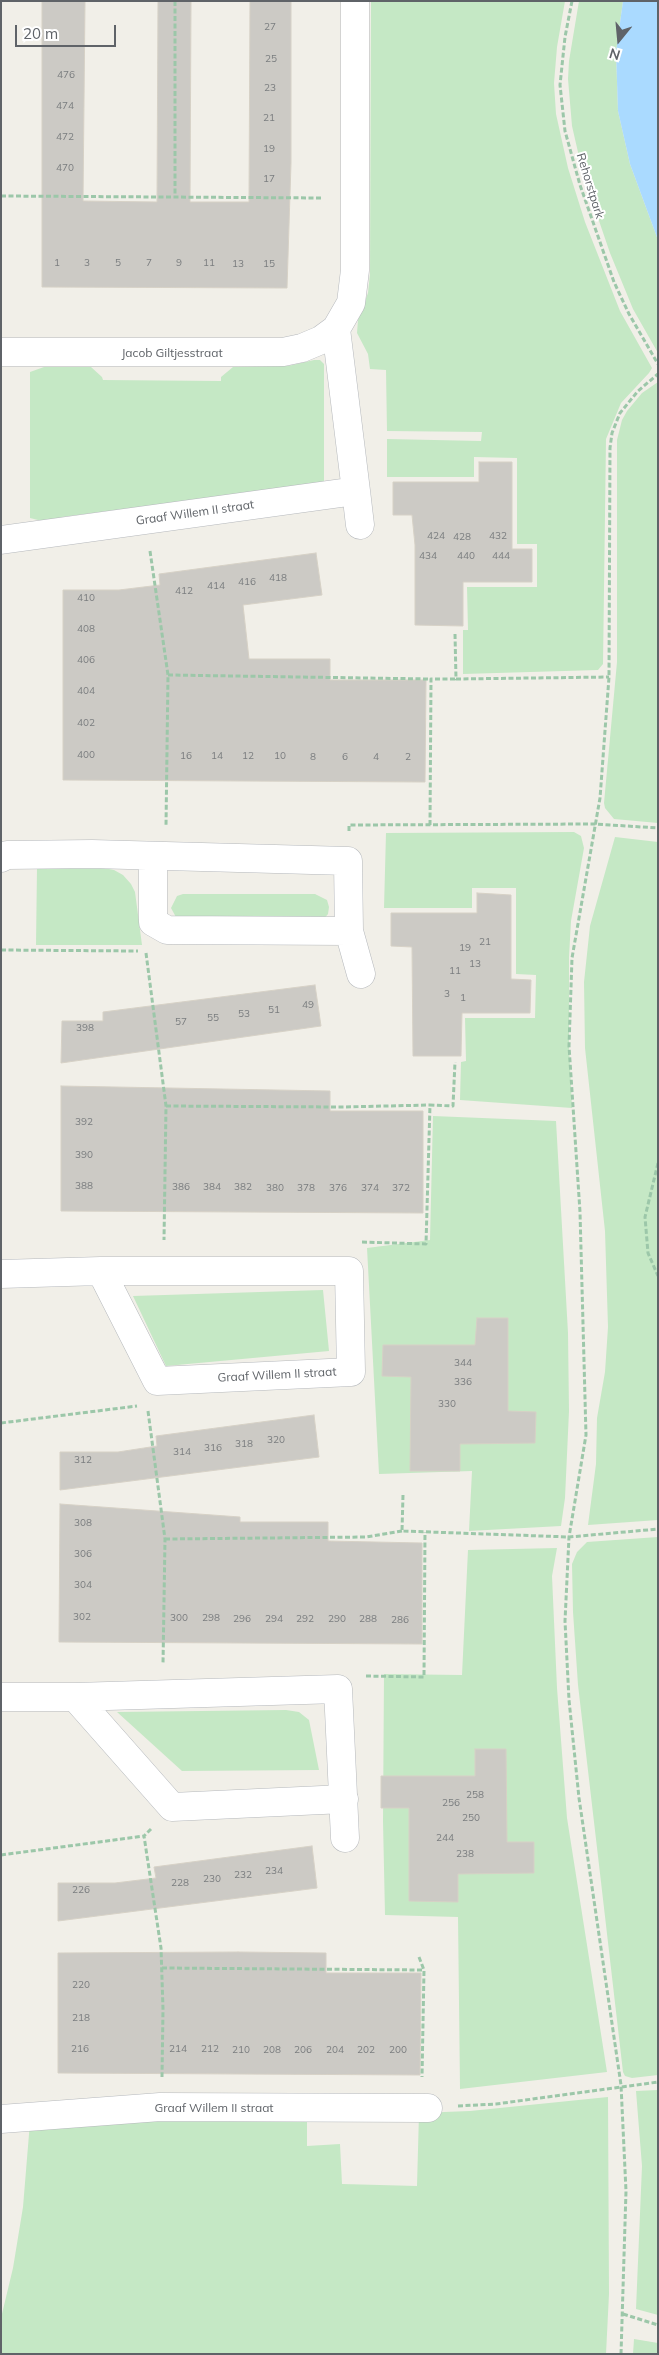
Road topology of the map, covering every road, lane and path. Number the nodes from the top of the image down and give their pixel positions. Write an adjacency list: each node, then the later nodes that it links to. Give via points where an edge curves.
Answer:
1 (175, 1): 5 (path)
2 (355, 1): 6 (street, Jacob Giltjesstraat)
3 (572, 1): 9 (path, Rehorstpark, via 560,85 565,131 614,282)
4 (1, 196): 5 (path)
5 (175, 197): 6 (path)
6 (355, 198): 7 (street, Jacob Giltjesstraat, via 354,286 351,303)
7 (336, 329): 8 (street, Jacob Giltjesstraat, via 321,340 283,352); 11 (street)
8 (1, 352)
9 (658, 364)
10 (658, 374): 17 (path, via 629,401 612,433)
11 (356, 491): 12 (street, Graaf Willem II straat); 13 (street)
12 (146, 520): 14 (street, Graaf Willem II straat); 16 (path)
13 (360, 524)
14 (1, 540)
15 (455, 634): 19 (path)
16 (168, 675): 18 (path); 23 (path)
17 (609, 677): 19 (path); 20 (path, via 600,798)
18 (431, 679): 19 (path); 21 (path)
19 (456, 679)
20 (595, 824): 21 (path); 22 (path); 44 (path, via 572,958 569,1046 580,1212 586,1435)
21 (430, 825): 25 (path, via 349,825)
22 (658, 828)
23 (159, 856): 24 (street, via 7,855); 25 (street); 26 (street, via 154,922 167,930)
24 (1, 858)
25 (348, 861): 26 (street)
26 (349, 931): 28 (street)
27 (1, 950): 31 (path, via 146,950)
28 (361, 974)
29 (455, 1062): 30 (path, via 453,1106)
30 (430, 1105): 31 (path); 35 (path, via 426,1244 351,1242)
31 (166, 1106): 34 (path)
32 (658, 1163): 37 (path, via 645,1217 648,1253)
33 (101, 1271): 34 (street); 36 (street); 38 (street)
34 (164, 1271): 35 (street)
35 (349, 1271): 38 (street, Graaf Willem II straat, via 351,1372)
36 (1, 1274)
37 (658, 1276)
38 (152, 1393): 39 (path); 45 (path)
39 (1, 1423)
40 (403, 1495): 42 (path)
41 (658, 1529): 44 (path)
42 (402, 1531): 43 (path); 45 (path, via 366,1537)
43 (425, 1532): 44 (path); 46 (path, via 424,1677 365,1676)
44 (569, 1537): 59 (path, via 565,1621 569,1700 579,1798)
45 (165, 1539): 47 (path)
46 (338, 1689): 47 (street); 50 (street)
47 (163, 1694): 49 (street)
48 (1, 1697): 49 (street)
49 (75, 1697): 51 (street)
50 (344, 1799): 51 (street); 53 (street)
51 (172, 1807): 52 (path)
52 (144, 1836): 54 (path); 56 (path)
53 (345, 1838)
54 (1, 1855)
55 (419, 1957): 57 (path)
56 (162, 1968): 57 (path); 60 (path)
57 (424, 1970): 61 (path)
58 (658, 2082): 59 (path)
59 (621, 2086): 61 (path, via 496,2104); 63 (path, via 626,2191)
60 (160, 2107): 61 (street, Graaf Willem II straat); 62 (street, Graaf Willem II straat)
61 (425, 2108)
62 (1, 2119)
63 (623, 2314): 64 (path); 65 (path)
64 (658, 2325)
65 (621, 2354)

